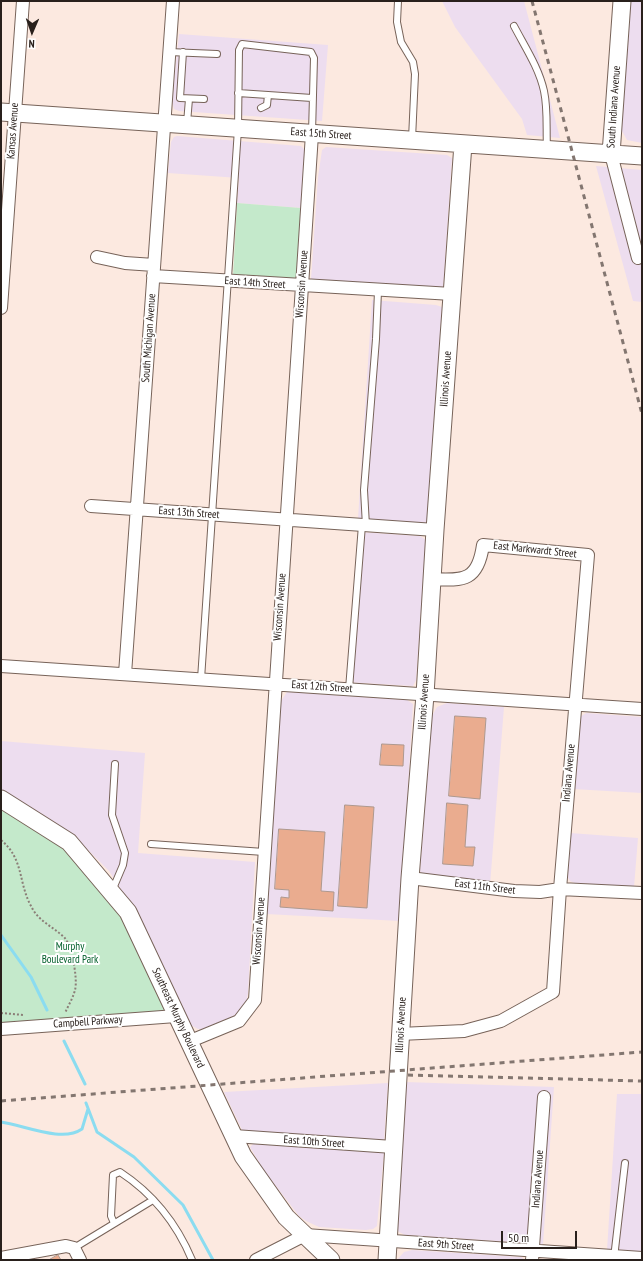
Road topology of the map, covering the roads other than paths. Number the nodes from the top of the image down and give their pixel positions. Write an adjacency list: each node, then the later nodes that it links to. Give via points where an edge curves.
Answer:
1 (23, 1): 17 (street, Kansas Avenue)
2 (173, 1): 6 (street, South Michigan Avenue)
3 (398, 1): 22 (lane, via 397,22 401,42 413,62 415,74)
4 (622, 1): 25 (street, South Indiana Avenue)
5 (514, 26): 24 (lane, via 544,90)
6 (169, 52): 7 (lane); 18 (street, South Michigan Avenue)
7 (183, 52): 8 (lane); 12 (lane, via 180,98)
8 (217, 54)
9 (238, 93): 10 (lane); 11 (lane, via 239,50 242,44 311,52 314,58); 14 (lane)
10 (268, 95): 11 (lane); 16 (lane, via 267,104)
11 (312, 98): 21 (lane)
12 (189, 99): 13 (lane); 19 (lane)
13 (204, 99)
14 (237, 106): 15 (lane); 20 (lane)
15 (245, 106)
16 (261, 108)
17 (8, 113): 18 (street, East 15th Street); 34 (street, Kansas Avenue)
18 (164, 124): 19 (street, East 15th Street); 29 (street, South Michigan Avenue)
19 (187, 125): 20 (street, East 15th Street)
20 (238, 129): 21 (street, East 15th Street); 30 (lane)
21 (312, 134): 22 (street, East 15th Street); 31 (street, Wisconsin Avenue)
22 (412, 141): 23 (street, East 15th Street)
23 (463, 144): 24 (street, East 15th Street); 33 (street, Illinois Avenue)
24 (547, 149): 25 (street, East 15th Street)
25 (611, 154): 26 (street, East 15th Street); 28 (street, South Indiana Avenue)
26 (642, 156)
27 (97, 256): 29 (street, East 14th Street)
28 (638, 258)
29 (154, 271): 30 (street, East 14th Street); 36 (street, South Michigan Avenue)
30 (228, 281): 31 (street, East 14th Street); 37 (lane)
31 (302, 286): 32 (street, East 14th Street); 38 (street, Wisconsin Avenue)
32 (378, 291): 33 (street, East 14th Street); 39 (lane, via 364,490)
33 (452, 294): 40 (street, Illinois Avenue)
34 (1, 308)
35 (91, 506): 36 (street, East 13th Street)
36 (137, 509): 37 (street, East 13th Street); 44 (street, South Michigan Avenue)
37 (212, 515): 38 (street, East 13th Street); 45 (lane)
38 (286, 520): 39 (street); 46 (street, Wisconsin Avenue)
39 (364, 526): 40 (street); 47 (lane)
40 (435, 530): 42 (street, Illinois Avenue)
41 (588, 555): 42 (street, East Markwardt Street, via 483,545 479,565 467,576 452,580); 49 (street, Indiana Avenue)
42 (432, 579): 48 (street, Illinois Avenue)
43 (1, 666): 44 (street, East 12th Street)
44 (125, 674): 45 (street, East 12th Street)
45 (201, 679): 46 (street, East 12th Street)
46 (275, 684): 47 (street, East 12th Street); 54 (street, Wisconsin Avenue)
47 (349, 689): 48 (street, East 12th Street)
48 (426, 695): 49 (street, East 12th Street); 55 (street, Illinois Avenue)
49 (575, 704): 50 (street, East 12th Street); 56 (street, Indiana Avenue)
50 (642, 709)
51 (115, 764): 57 (lane, via 112,815 125,853 123,865)
52 (1, 799): 57 (street, Southeast Murphy Boulevard, via 69,842)
53 (151, 844): 54 (lane)
54 (264, 852): 62 (street, Wisconsin Avenue, via 255,1000 239,1021)
55 (410, 878): 56 (street, East 11th Street, via 514,892); 61 (street, Illinois Avenue)
56 (560, 889): 58 (street, East 11th Street); 61 (street, Indiana Avenue, via 553,992 501,1021 464,1031)
57 (111, 892): 59 (street, Southeast Murphy Boulevard, via 128,912)
58 (642, 893)
59 (176, 1016): 60 (street, Campbell Parkway); 62 (street, Southeast Murphy Boulevard)
60 (1, 1029)
61 (400, 1034): 65 (street, Illinois Avenue)
62 (188, 1042): 64 (street, Southeast Murphy Boulevard)
63 (544, 1097): 72 (street, Indiana Avenue)
64 (234, 1136): 65 (street, East 10th Street); 69 (street, Southeast Murphy Boulevard, via 243,1156 273,1200)
65 (393, 1147): 70 (street, Illinois Avenue)
66 (625, 1163): 74 (lane)
67 (153, 1200): 68 (lane); 68 (lane, via 136,1183 120,1172 114,1173 111,1216); 78 (lane, via 171,1221)
68 (114, 1223): 71 (lane)
69 (305, 1235): 70 (street, East 9th Street); 76 (street); 79 (street, Southeast Murphy Boulevard)
70 (389, 1241): 72 (street, East 9th Street); 80 (street, Illinois Avenue)
71 (74, 1248): 73 (street, via 51,1248); 77 (street)
72 (532, 1255): 74 (street, East 9th Street)
73 (6, 1258)
74 (614, 1258): 75 (street, East 9th Street)
75 (642, 1258)
76 (261, 1259)
77 (80, 1260)
78 (192, 1260)
79 (331, 1260)
80 (387, 1260)

